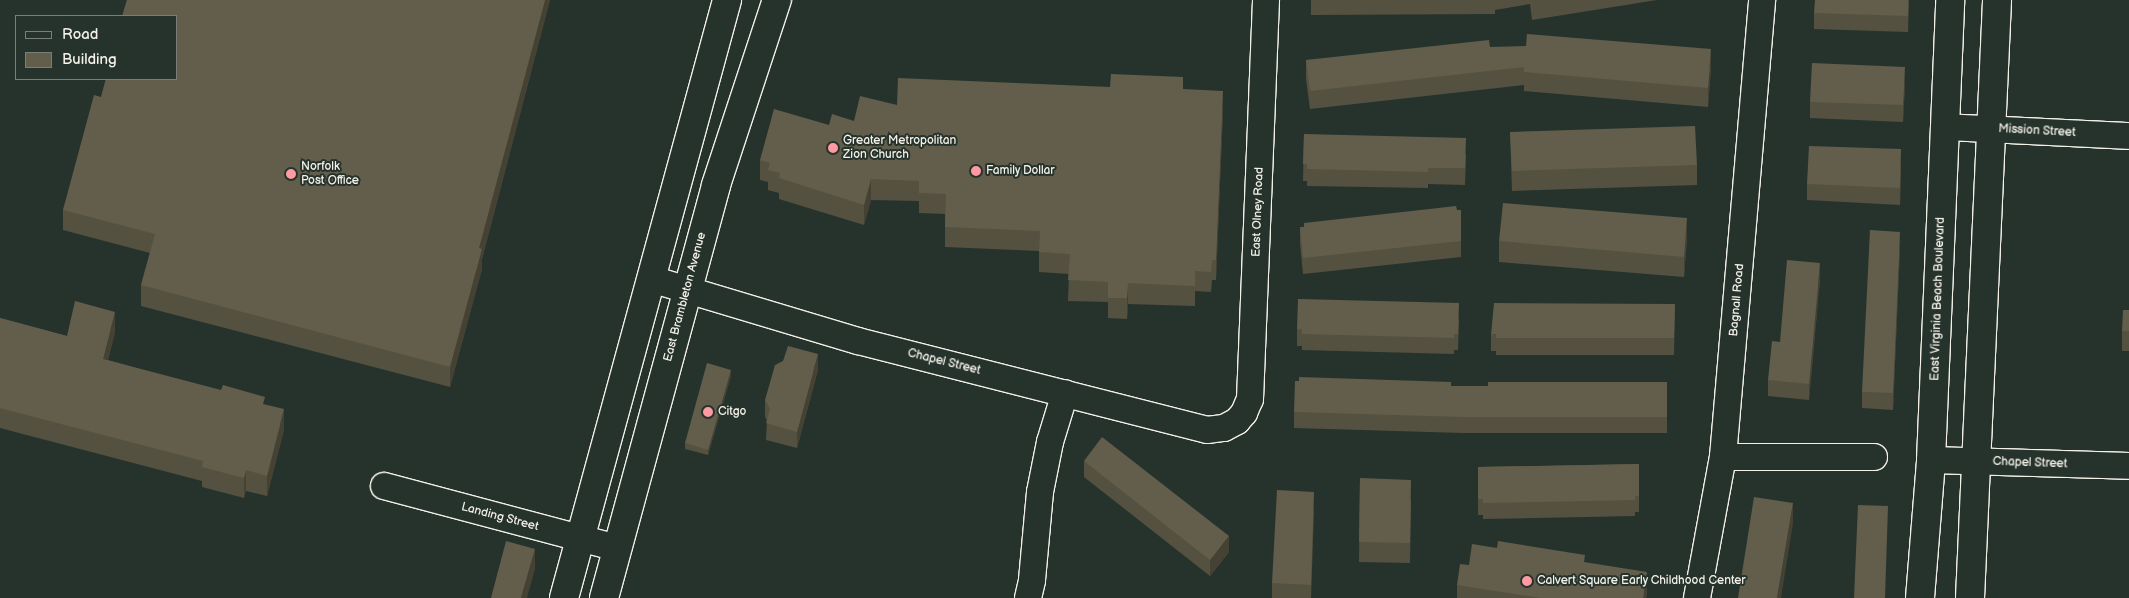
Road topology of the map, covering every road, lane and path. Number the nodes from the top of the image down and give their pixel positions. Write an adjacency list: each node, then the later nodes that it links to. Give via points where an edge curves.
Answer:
1 (727, 0): 10 (main road)
2 (777, 0): 11 (main road, East Brambleton Avenue, via 716,185)
3 (1266, 0): 13 (street, East Olney Road, via 1251,390 1244,413)
4 (1762, 0): 14 (street, Bagnall Road)
5 (1950, 0): 7 (main road, East Virginia Beach Boulevard)
6 (1997, 0): 8 (main road)
7 (1945, 127): 8 (street, Mission Street); 16 (main road, East Virginia Beach Boulevard)
8 (1989, 129): 9 (street, Mission Street); 17 (main road)
9 (2129, 136)
10 (651, 278): 11 (street, Chapel Street); 20 (main road)
11 (688, 290): 12 (street, Chapel Street, via 858,341); 21 (main road, East Brambleton Avenue)
12 (1065, 393): 13 (street, Chapel Street, via 1207,430 1224,428); 24 (street, via 1050,442 1040,492)
13 (1237, 420)
14 (1723, 457): 15 (street); 25 (street, Bagnall Road)
15 (1874, 457)
16 (1931, 460): 17 (street, Chapel Street); 26 (main road, East Virginia Beach Boulevard)
17 (1976, 461): 18 (street, Chapel Street); 27 (main road)
18 (2129, 466)
19 (384, 486): 20 (street, Landing Street)
20 (581, 538): 21 (street, Landing Street); 22 (main road)
21 (617, 548): 23 (main road, East Brambleton Avenue)
22 (564, 598)
23 (604, 598)
24 (1028, 598)
25 (1697, 598)
26 (1920, 598)
27 (1970, 598)

